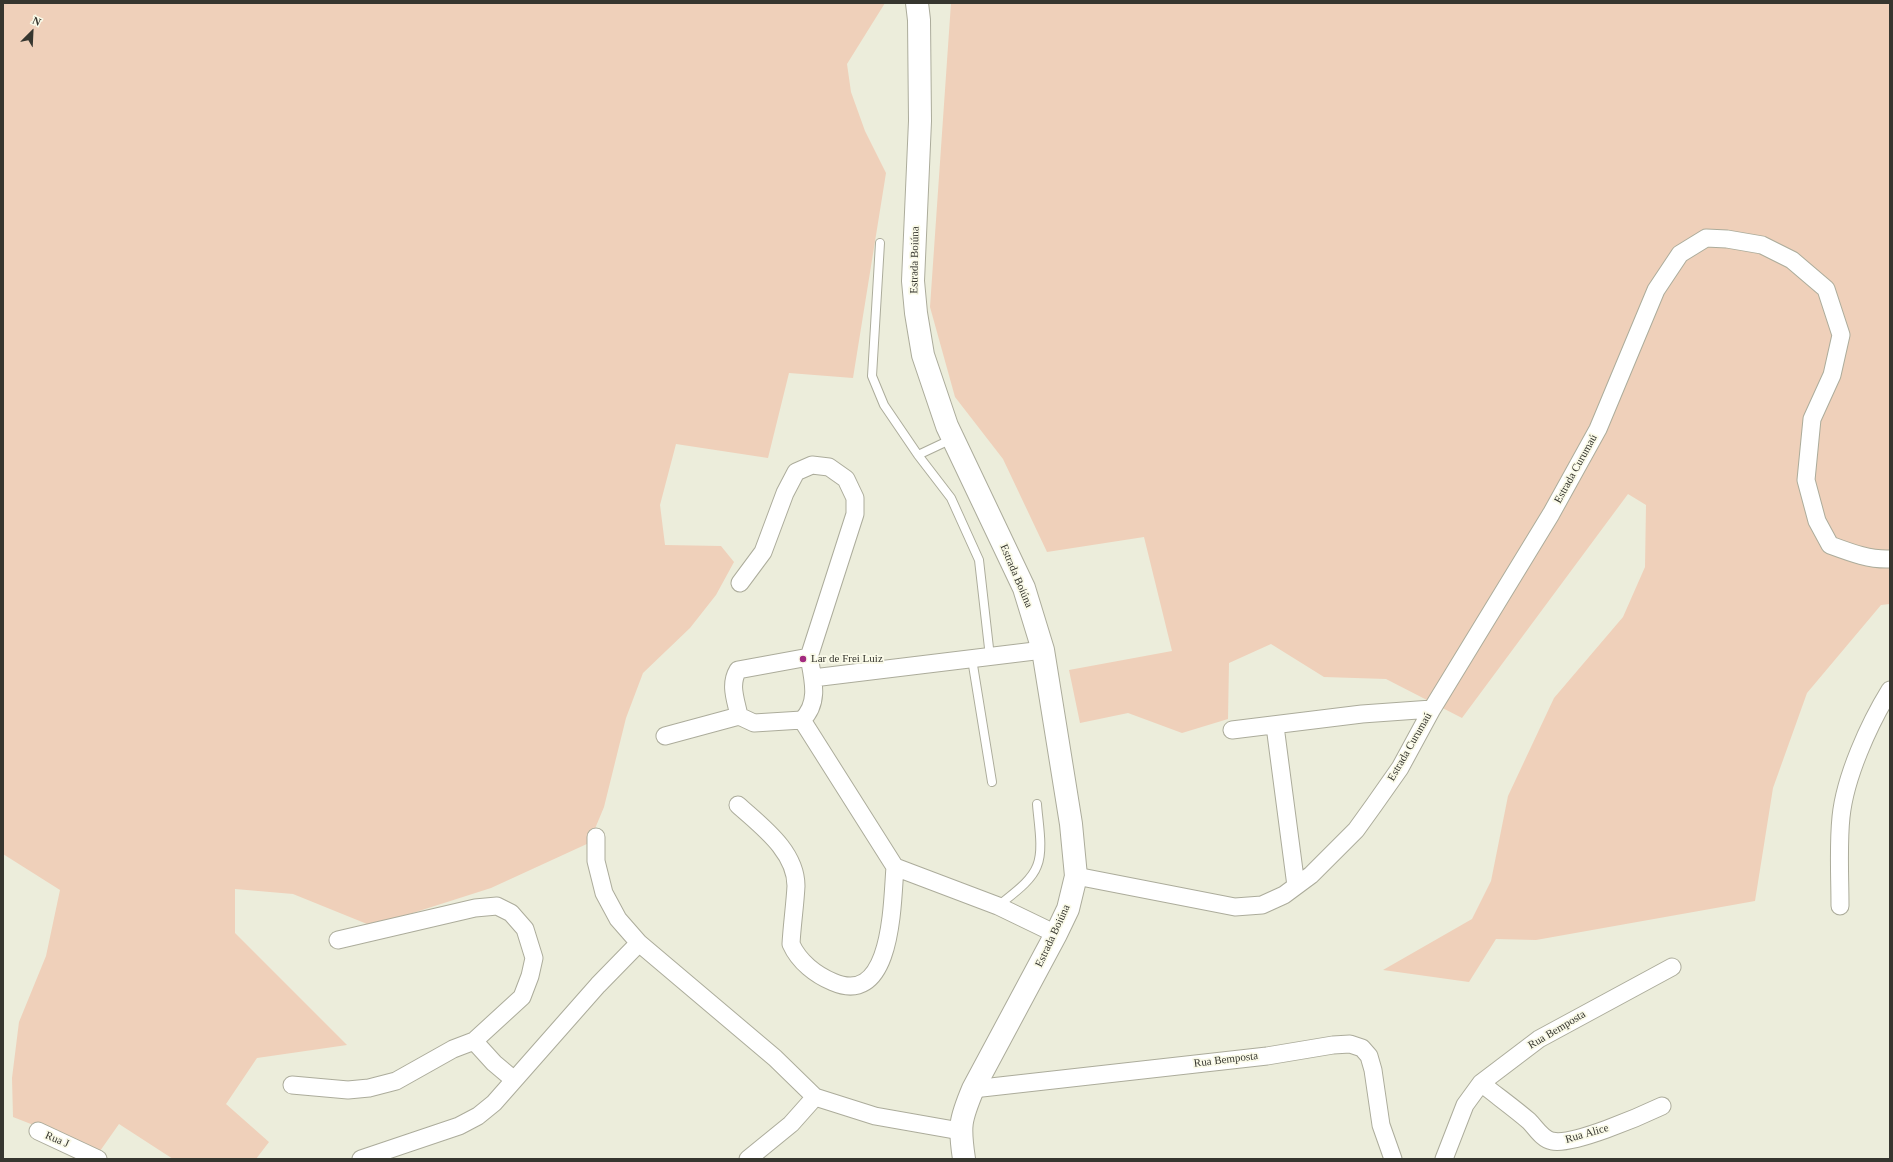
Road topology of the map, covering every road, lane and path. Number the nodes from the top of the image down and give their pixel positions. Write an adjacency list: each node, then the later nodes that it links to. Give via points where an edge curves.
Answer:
1 (917, 3): 3 (street, Estrada Boiúna, via 920,121 913,282 923,354)
2 (880, 243): 4 (lane, via 872,376 884,405)
3 (953, 439): 4 (lane); 7 (street, Estrada Boiúna, via 1024,588)
4 (918, 455): 8 (lane, via 951,498 980,560)
5 (1890, 559): 13 (street, Estrada Curumaú, via 1854,554 1830,545 1817,521 1806,480 1812,419 1832,375 1841,335 1826,289 1792,260 1762,245 1706,238 1680,254 1656,290 1598,429 1551,514)
6 (740, 583): 9 (street, via 763,552 785,493 796,472 812,465 829,466 846,479 855,498 855,514)
7 (1043, 650): 8 (street); 24 (street, Estrada Boiúna, via 1074,847)
8 (990, 657): 10 (street)
9 (809, 658): 11 (street); 14 (street, via 738,670 733,685)
10 (972, 659): 11 (street); 19 (lane)
11 (813, 678): 15 (street, via 811,710)
12 (1890, 690): 27 (street, via 1858,753 1847,787 1841,817)
13 (1432, 709): 16 (street, via 1362,714); 25 (street, Estrada Curumaú, via 1400,768 1356,830 1311,875)
14 (739, 716): 15 (street, via 754,723); 18 (street)
15 (802, 720): 23 (street)
16 (1275, 726): 17 (street); 25 (street)
17 (1232, 730)
18 (665, 736)
19 (992, 782)
20 (1037, 804): 26 (lane, via 1040,856 1037,867 1028,880)
21 (738, 805): 23 (street, via 778,843 789,859 796,884 791,944 795,952 818,976 842,986 858,985 870,980 884,957)
22 (596, 837): 30 (street, via 596,861 604,893 618,919)
23 (895, 867): 26 (street)
24 (1076, 876): 25 (street, Estrada Curumaú, via 1235,907 1262,905 1284,895); 28 (street, Estrada Boiúna, via 1068,908)
25 (1296, 886)
26 (998, 906): 28 (street)
27 (1840, 906)
28 (1056, 934): 36 (street, Estrada Boiúna)
29 (338, 940): 32 (street, via 475,908 497,906 511,913 525,928 534,958 530,976 522,997)
30 (639, 943): 33 (street); 37 (street, via 775,1058)
31 (1672, 967): 34 (street, Rua Bemposta, via 1539,1039)
32 (474, 1041): 33 (street); 35 (street, via 453,1049 396,1081 369,1088 348,1090)
33 (513, 1079): 42 (street, via 494,1103 478,1116 459,1126)
34 (1481, 1083): 38 (street, Rua Alice, via 1551,1141 1566,1142 1636,1119); 46 (street, Rua Bemposta, via 1465,1105)
35 (292, 1085)
36 (973, 1089): 39 (street, Estrada Boiúna, via 963,1114); 45 (street, Rua Bemposta, via 1259,1057 1350,1044 1362,1048 1369,1056 1381,1125)
37 (815, 1097): 39 (street, via 875,1116); 43 (street, via 790,1124)
38 (1662, 1106)
39 (960, 1131): 44 (street, Estrada Boiúna)
40 (38, 1132): 41 (street, Rua J)
41 (89, 1157)
42 (361, 1159)
43 (748, 1159)
44 (964, 1159)
45 (1393, 1159)
46 (1444, 1159)

